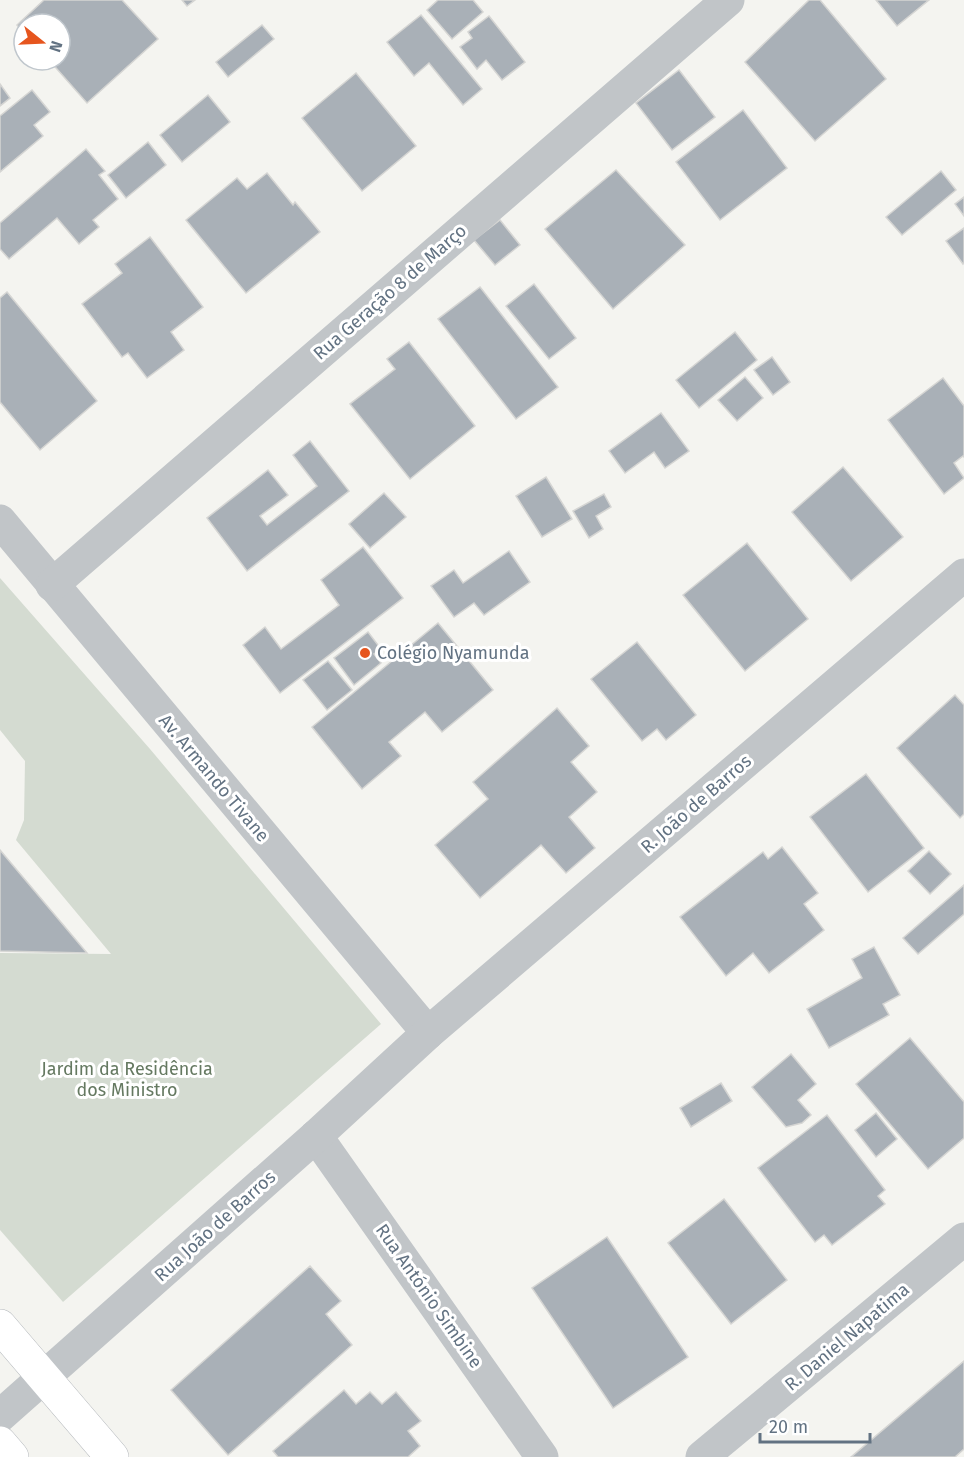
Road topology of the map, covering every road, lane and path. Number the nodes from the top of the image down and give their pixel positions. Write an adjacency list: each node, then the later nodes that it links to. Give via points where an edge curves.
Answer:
1 (728, 0): 4 (street, Rua Geração 8 de Março)
2 (0, 521): 4 (street, Av. Armando Tivane)
3 (964, 575): 5 (street, R. João de Barros)
4 (52, 585): 5 (street, Av. Armando Tivane)
5 (428, 1034): 6 (street, Rua João de Barros)
6 (316, 1136): 9 (street, Rua João de Barros); 14 (street, Rua António Simbine)
7 (964, 1239): 15 (street, R. Daniel Napatima)
8 (0, 1326): 9 (main road)
9 (44, 1377): 10 (street, Rua João de Barros); 13 (main road)
10 (0, 1416)
11 (0, 1443): 12 (main road)
12 (12, 1457)
13 (112, 1457)
14 (542, 1457)
15 (702, 1457)

